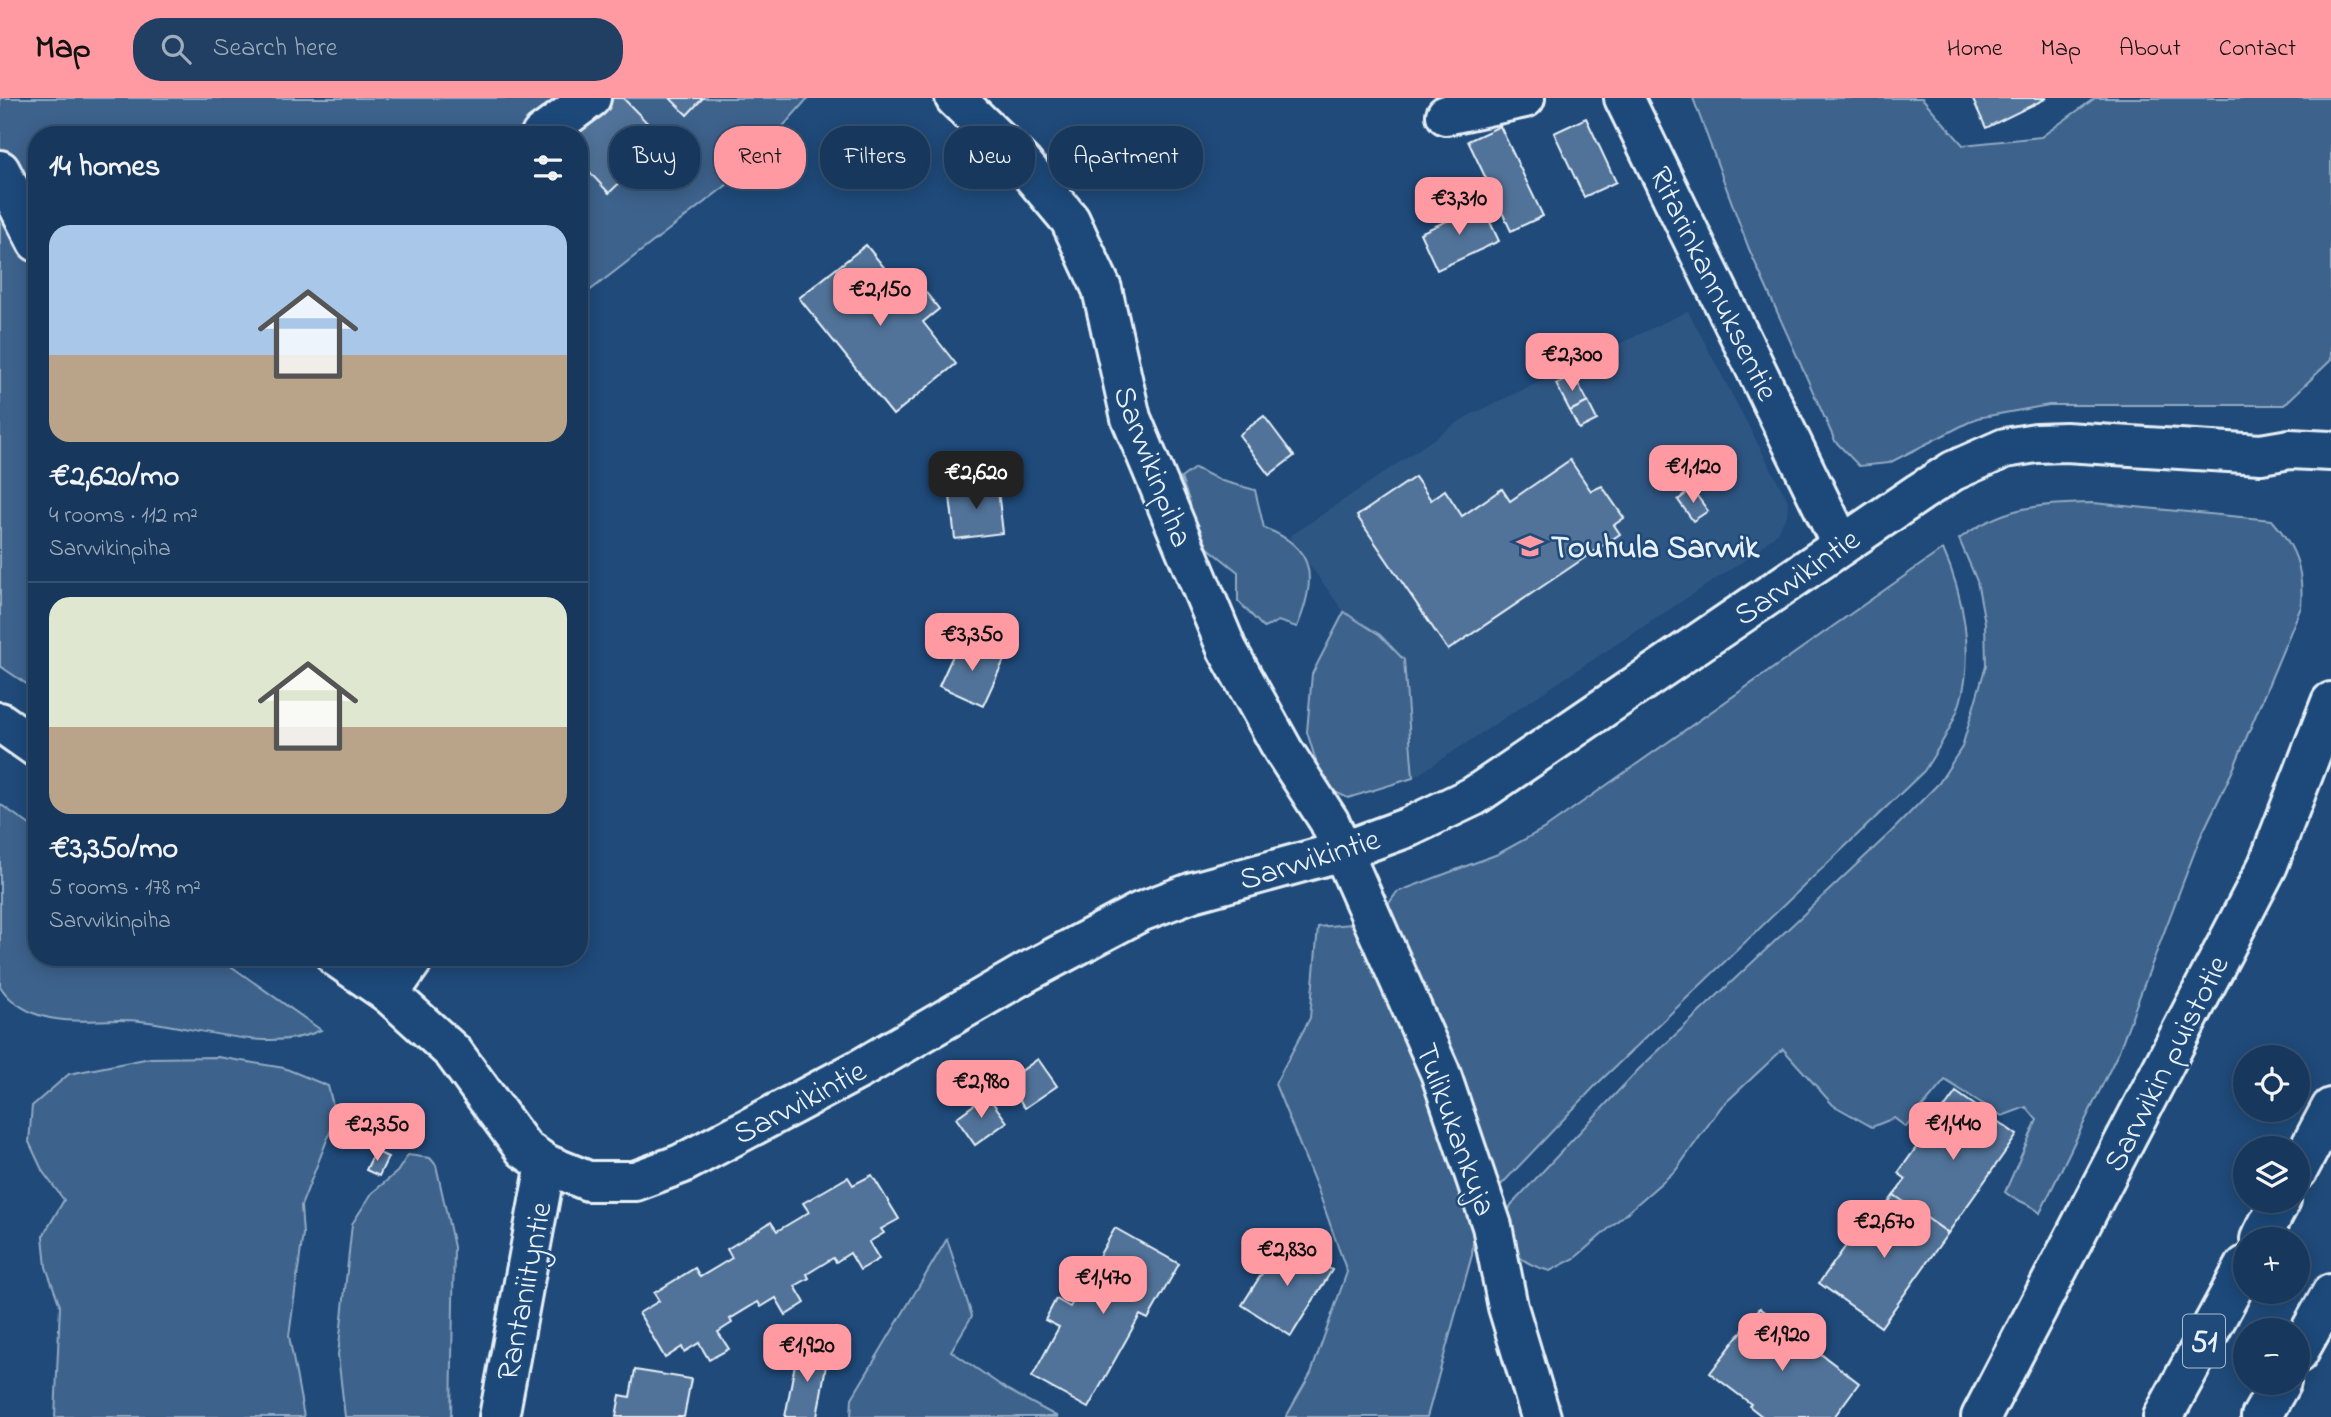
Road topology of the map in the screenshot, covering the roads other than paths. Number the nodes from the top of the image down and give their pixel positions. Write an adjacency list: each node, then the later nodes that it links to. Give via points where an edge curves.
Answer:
1 (591, 98): 6 (main road)
2 (955, 98): 14 (main road, Sarvvikinpiha, via 1022,163 1070,220 1102,289 1131,418 1227,649)
3 (1525, 98): 5 (main road)
4 (1624, 98): 10 (main road, Ritarinkannuksentie)
5 (1446, 115)
6 (553, 126)
7 (0, 170): 8 (main road)
8 (28, 224)
9 (2331, 451): 10 (main road, Sarvvikintie, via 2290,449 2261,454 2065,442 2005,448 1953,471)
10 (1841, 544): 14 (main road, Sarvvikintie, via 1474,796)
11 (2331, 702): 27 (main road, Sarvvikin puistotie, via 2268,864)
12 (0, 722): 13 (main road)
13 (28, 742)
14 (1343, 851): 20 (main road, Sarvvikintie, via 1193,892 1140,912 681,1164 635,1181 588,1181); 26 (main road, Tulikukankuja, via 1440,1072 1492,1226 1508,1307)
15 (349, 966): 17 (main road, Sarvvikintie)
16 (409, 966): 17 (main road)
17 (389, 994): 20 (main road, Sarvvikintie, via 453,1052 505,1127 524,1149)
18 (2331, 1108): 19 (main road)
19 (2310, 1147)
20 (546, 1164): 25 (main road, Rantaniityntie)
21 (2233, 1288): 28 (main road, 51)
22 (2331, 1294): 23 (main road)
23 (2310, 1332)
24 (2274, 1395): 29 (main road)
25 (499, 1417)
26 (1541, 1417)
27 (1981, 1417)
28 (2163, 1417)
29 (2261, 1417)

